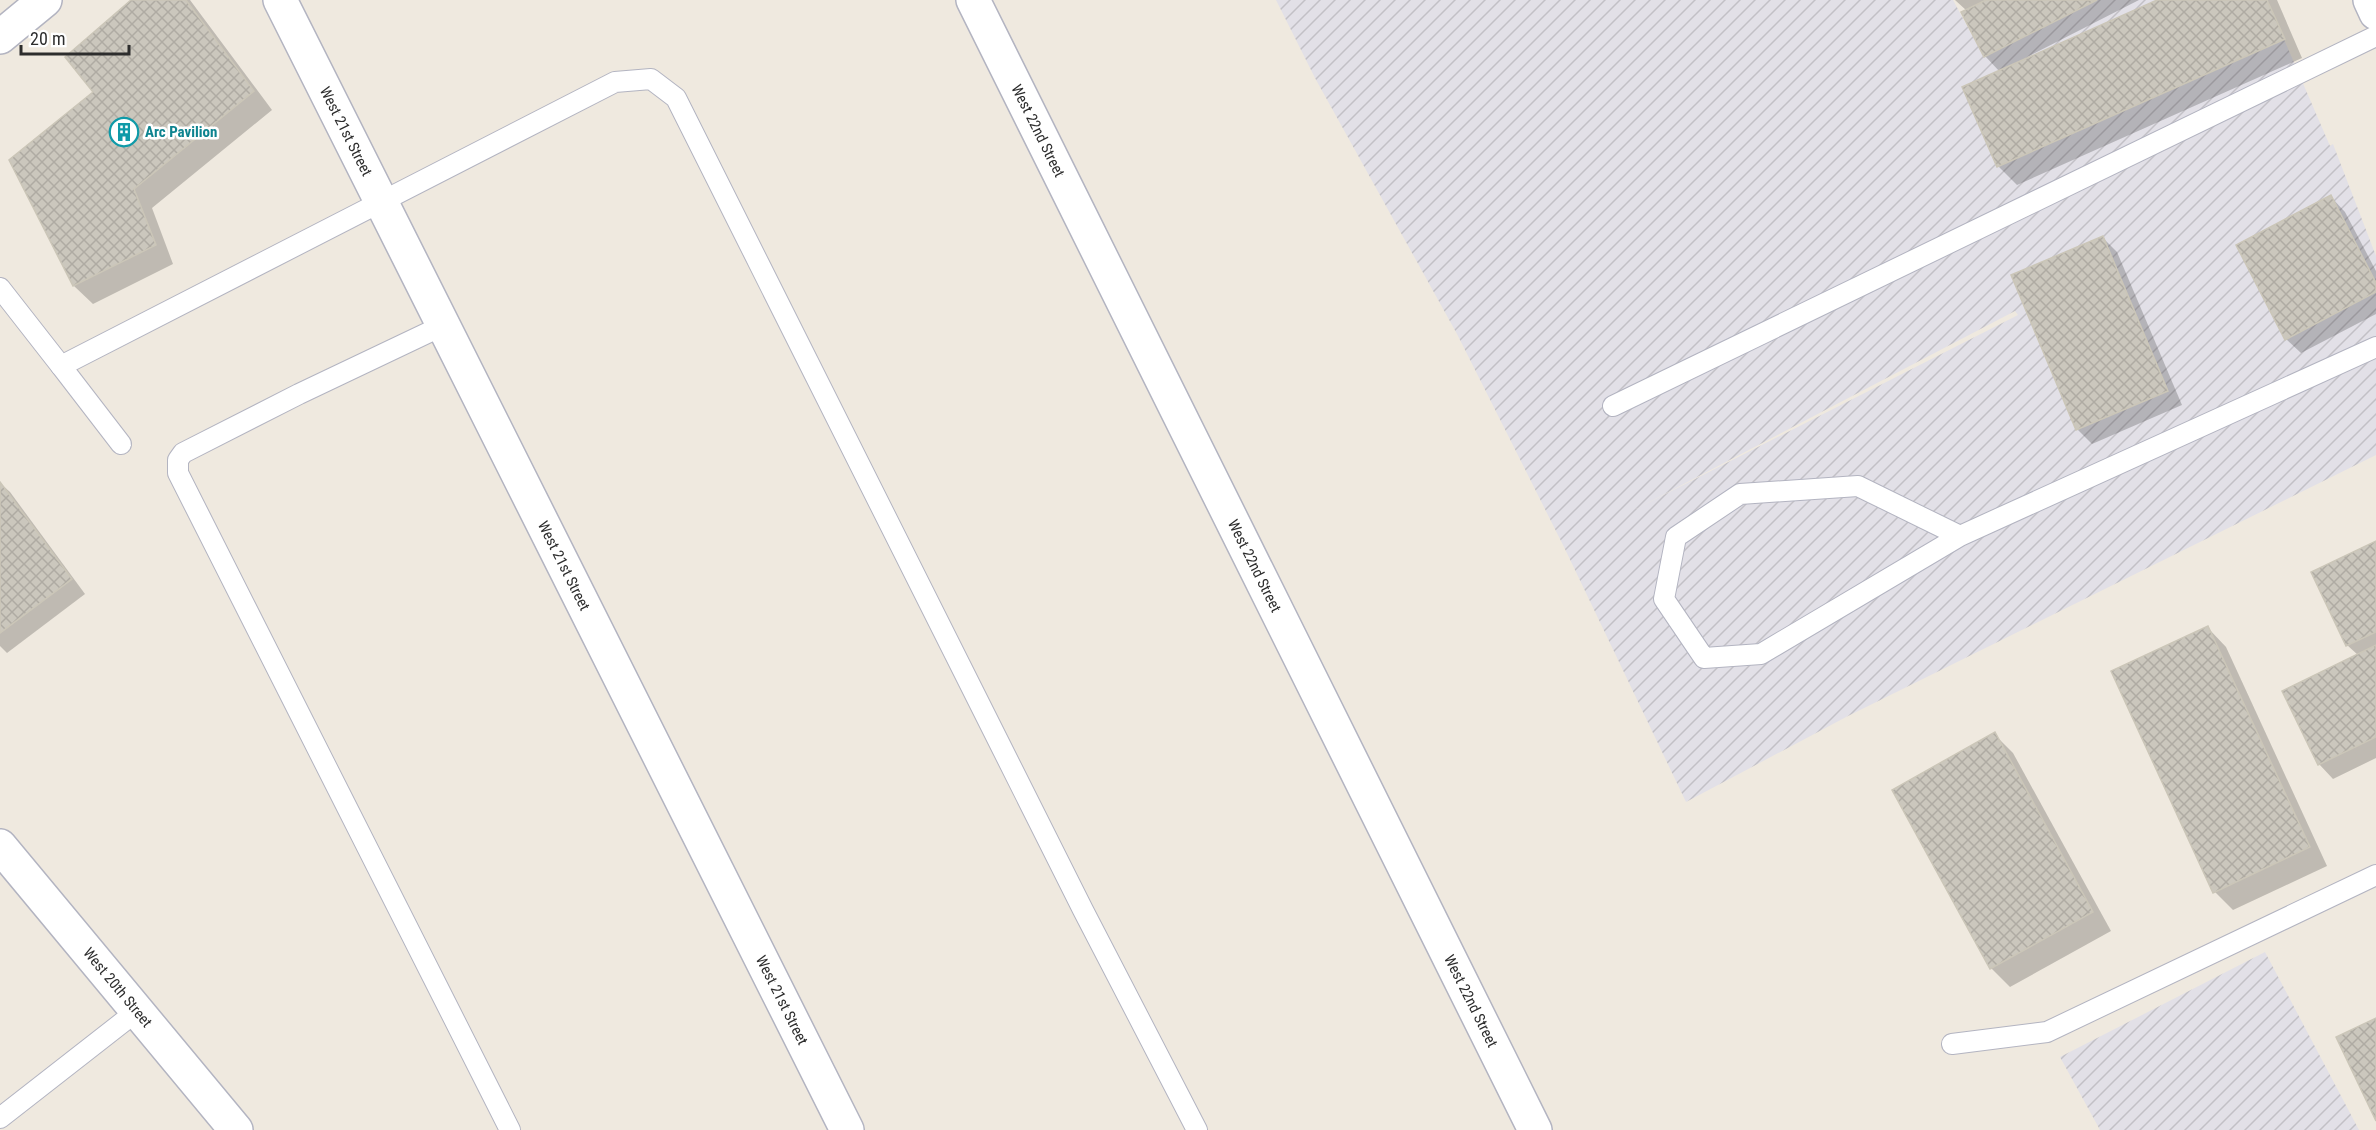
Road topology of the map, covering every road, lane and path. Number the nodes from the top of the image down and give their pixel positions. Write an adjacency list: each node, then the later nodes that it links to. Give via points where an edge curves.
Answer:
1 (45, 0): 7 (street)
2 (280, 0): 8 (street, West 21st Street)
3 (973, 0): 25 (street, West 22nd Street)
4 (2370, 0): 5 (street)
5 (2376, 13)
6 (2376, 36): 13 (lane)
7 (0, 37)
8 (381, 200): 10 (street, West 21st Street); 12 (lane); 24 (lane, via 615,82 651,79 676,98 1077,899)
9 (0, 288): 12 (lane)
10 (444, 325): 22 (lane, via 183,453 178,460 178,473); 23 (street, West 21st Street)
11 (2376, 347): 15 (lane)
12 (61, 366): 14 (lane)
13 (1613, 406)
14 (121, 444)
15 (1960, 536): 15 (lane, via 1858,486 1740,494 1676,537 1664,599 1704,658 1761,654)
16 (0, 846): 18 (street, West 20th Street)
17 (2376, 875): 19 (lane, via 2047,1032)
18 (137, 1011): 20 (lane); 21 (street, West 20th Street)
19 (1952, 1044)
20 (0, 1118)
21 (236, 1130)
22 (510, 1130)
23 (847, 1130)
24 (1197, 1130)
25 (1535, 1130)

